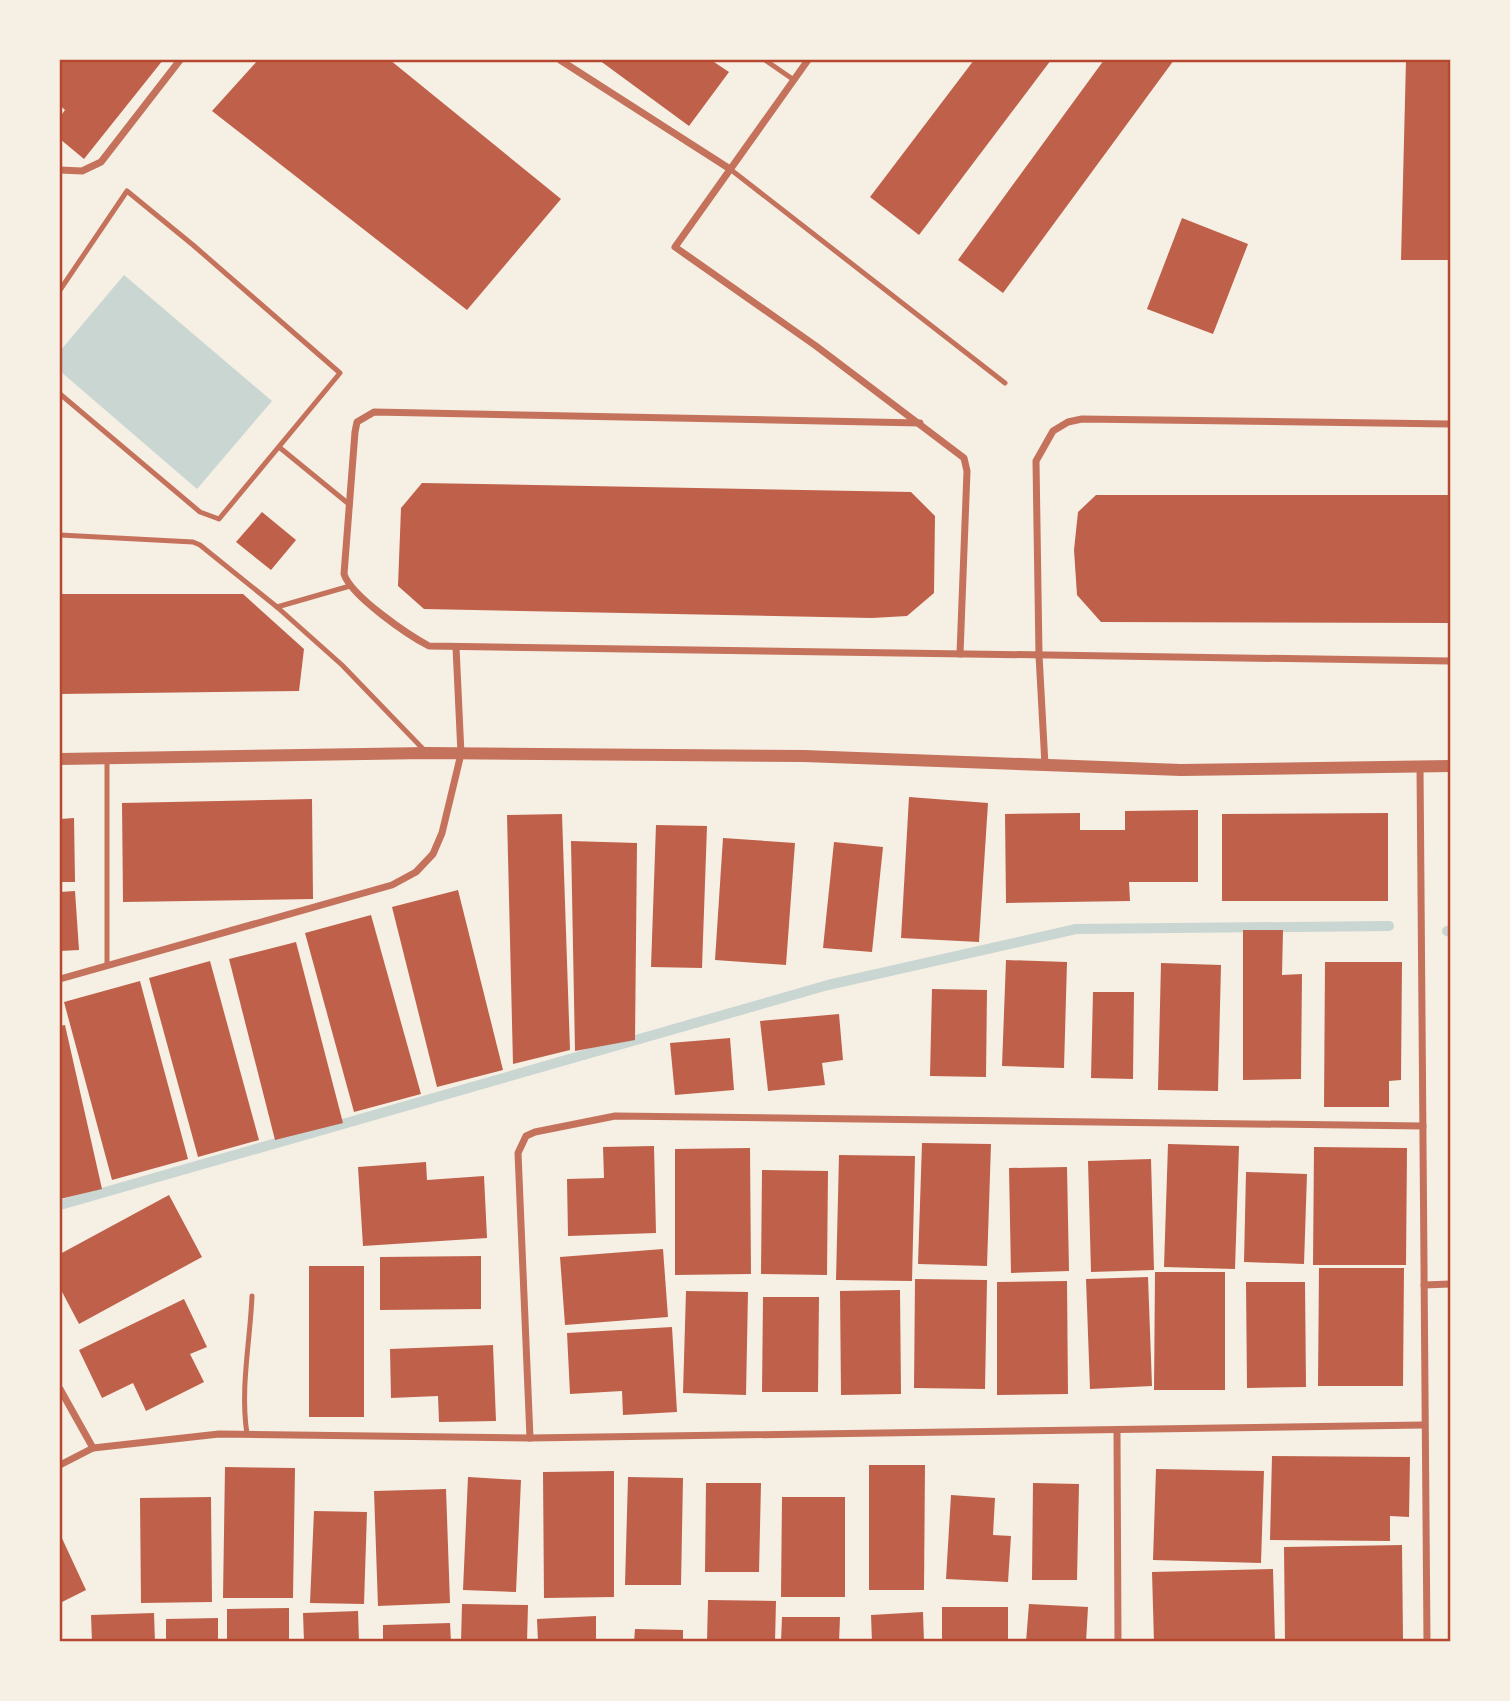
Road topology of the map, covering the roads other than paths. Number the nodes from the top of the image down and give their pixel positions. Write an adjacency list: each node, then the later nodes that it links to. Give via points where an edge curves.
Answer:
1 (180, 60): 7 (street, via 101,162 82,171)
2 (560, 60): 6 (street)
3 (765, 60): 5 (lane)
4 (808, 60): 5 (street)
5 (794, 80): 6 (street)
6 (730, 169): 9 (lane); 11 (street, via 675,247)
7 (60, 170)
8 (60, 290): 13 (lane, via 127,191 340,373)
9 (1005, 383)
10 (60, 394): 13 (lane, via 200,512 219,519)
11 (920, 423): 14 (street, via 374,412 357,422); 19 (street, via 967,464)
12 (1451, 424): 20 (street, via 1068,422 1053,431 1036,461)
13 (279, 447): 14 (lane)
14 (350, 505): 16 (street, via 343,567)
15 (60, 535): 17 (lane, via 193,542)
16 (350, 586): 17 (lane); 18 (street, via 418,640 429,646)
17 (277, 607): 22 (lane, via 342,665)
18 (456, 647): 19 (street); 23 (street)
19 (960, 654): 20 (street)
20 (1039, 655): 21 (street); 26 (street)
21 (1451, 661)
22 (427, 753): 23 (street); 25 (street)
23 (461, 754): 26 (street, via 804,756); 29 (street, via 442,834 433,854 416,872 392,885)
24 (60, 759): 25 (street)
25 (107, 760): 29 (lane)
26 (1045, 765): 27 (street, via 1181,770)
27 (1420, 766): 28 (street); 31 (street)
28 (1451, 766)
29 (107, 965): 30 (street)
30 (60, 979)
31 (1423, 1126): 33 (street); 39 (street, via 615,1116 534,1132 526,1136 519,1153)
32 (1451, 1284): 33 (street)
33 (1424, 1285): 36 (street)
34 (252, 1297): 38 (lane, via 242,1402)
35 (60, 1389): 40 (street)
36 (1424, 1424): 37 (street); 43 (street)
37 (1117, 1431): 39 (street); 42 (street)
38 (247, 1434): 39 (street); 40 (street)
39 (530, 1438)
40 (93, 1448): 41 (street)
41 (60, 1465)
42 (1118, 1642)
43 (1427, 1642)

